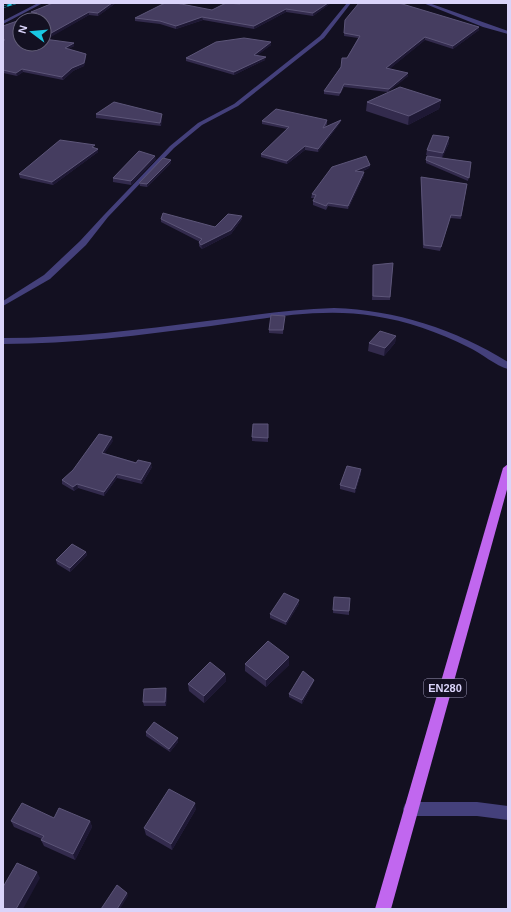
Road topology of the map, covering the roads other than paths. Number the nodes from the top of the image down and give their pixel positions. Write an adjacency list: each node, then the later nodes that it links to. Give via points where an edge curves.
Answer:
1 (41, 3): 4 (street)
2 (349, 3): 6 (street, via 322,37 236,105 200,124 172,147 83,243 47,277)
3 (426, 3): 5 (street)
4 (3, 24)
5 (508, 33)
6 (3, 304)
7 (3, 341): 8 (street, via 45,341 302,312 351,311 381,314 460,339)
8 (508, 366)
9 (508, 468): 10 (main road, EN280)
10 (410, 809): 11 (street, via 477,809); 12 (main road, EN280)
11 (508, 813)
12 (383, 909)

